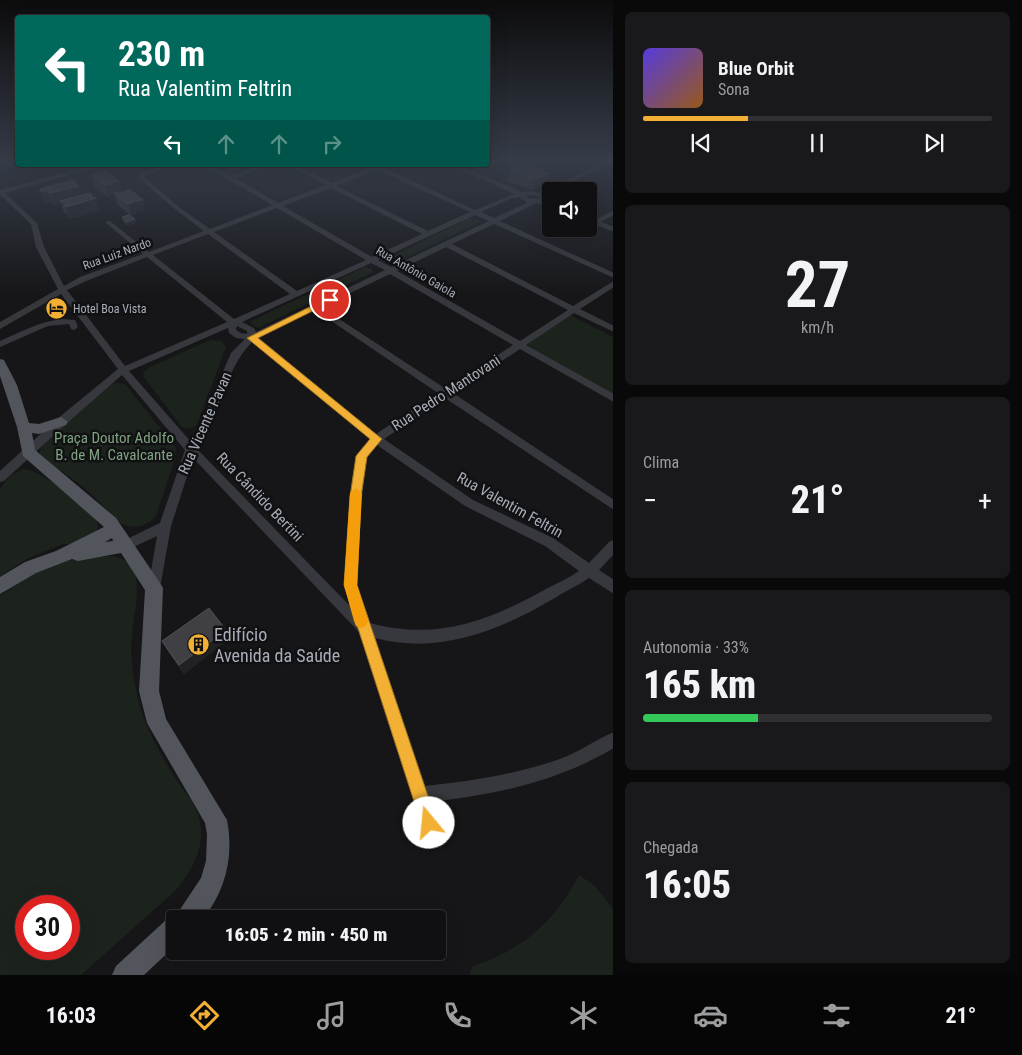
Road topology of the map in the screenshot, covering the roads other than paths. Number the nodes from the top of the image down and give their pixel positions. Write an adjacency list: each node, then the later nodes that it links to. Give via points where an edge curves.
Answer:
1 (15, 206): 23 (street, Rua Cândido Bertini, via 34,223 40,247)
2 (174, 206): 15 (street)
3 (279, 206): 15 (street, Rua Luiz Nardo); 19 (street, Rua Antônio Gaiola)
4 (371, 206): 16 (street)
5 (461, 206): 8 (street)
6 (487, 206): 8 (street)
7 (525, 206): 11 (street)
8 (475, 212): 11 (street); 16 (street)
9 (613, 212): 10 (street)
10 (597, 218)
11 (495, 221): 17 (street); 21 (street)
12 (108, 222): 18 (street, Rua Valentim Feltrin)
13 (597, 222): 14 (street)
14 (613, 228)
15 (211, 232): 18 (street, Rua Luiz Nardo); 24 (street)
16 (428, 234): 19 (street)
17 (446, 244): 20 (street); 26 (street)
18 (149, 255): 23 (street, Rua Luiz Nardo); 27 (street, Rua Valentim Feltrin)
19 (370, 260): 20 (street, Rua Antônio Gaiola); 24 (street)
20 (390, 271): 25 (street); 33 (street, Rua Antônio Gaiola)
21 (613, 276)
22 (613, 283): 26 (street, Rua Pedro Mantovani)
23 (62, 289): 28 (street, Rua Luiz Nardo); 35 (street, Rua Cândido Bertini)
24 (296, 294): 27 (street)
25 (316, 307): 31 (street); 36 (street)
26 (573, 310): 30 (street); 33 (street, Rua Pedro Mantovani)
27 (233, 323): 31 (street, Rua Valentim Feltrin, via 232,331); 35 (street)
28 (1, 326)
29 (74, 328): 32 (street, via 72,322 62,320)
30 (613, 330)
31 (252, 338): 40 (street, Rua Valentim Feltrin); 41 (street, Rua Vicente Pavan, via 236,353 201,435)
32 (0, 344)
33 (518, 346): 36 (street, Rua Pedro Mantovani); 37 (street, Rua Antônio Gaiola)
34 (0, 363): 39 (main road, via 11,385)
35 (123, 370): 38 (street); 41 (street, Rua Cândido Bertini)
36 (444, 394): 40 (street, Rua Pedro Mantovani); 44 (street)
37 (613, 399)
38 (61, 422): 39 (main road, via 38,429); 42 (street)
39 (24, 427): 42 (main road)
40 (376, 439): 50 (street, Rua Valentim Feltrin, via 469,503 549,542); 54 (street, Rua Pedro Mantovani, via 361,456 356,497 351,585)
41 (191, 449): 45 (street, Rua Vicente Pavan); 54 (street, Rua Cândido Bertini)
42 (28, 452): 43 (street); 46 (main road)
43 (0, 478)
44 (613, 506)
45 (165, 526): 47 (street); 52 (street, Rua Vicente Pavan)
46 (115, 529): 47 (main road); 49 (main road)
47 (127, 545): 49 (main road); 52 (main road)
48 (613, 545): 50 (street)
49 (61, 556): 51 (main road)
50 (589, 571): 53 (street, Rua Valentim Feltrin); 54 (street, via 520,611 487,626 450,636 385,636)
51 (2, 583)
52 (154, 588): 58 (main road, via 149,691 157,723 216,820 220,849 206,894)
53 (613, 588)
54 (363, 628): 56 (street, Rua Pedro Mantovani)
55 (613, 739): 56 (street, via 591,754 533,775 465,790)
56 (420, 795): 57 (street, Rua Pedro Mantovani)
57 (433, 836)
58 (193, 910)
59 (166, 937): 60 (main road)
60 (125, 975)

